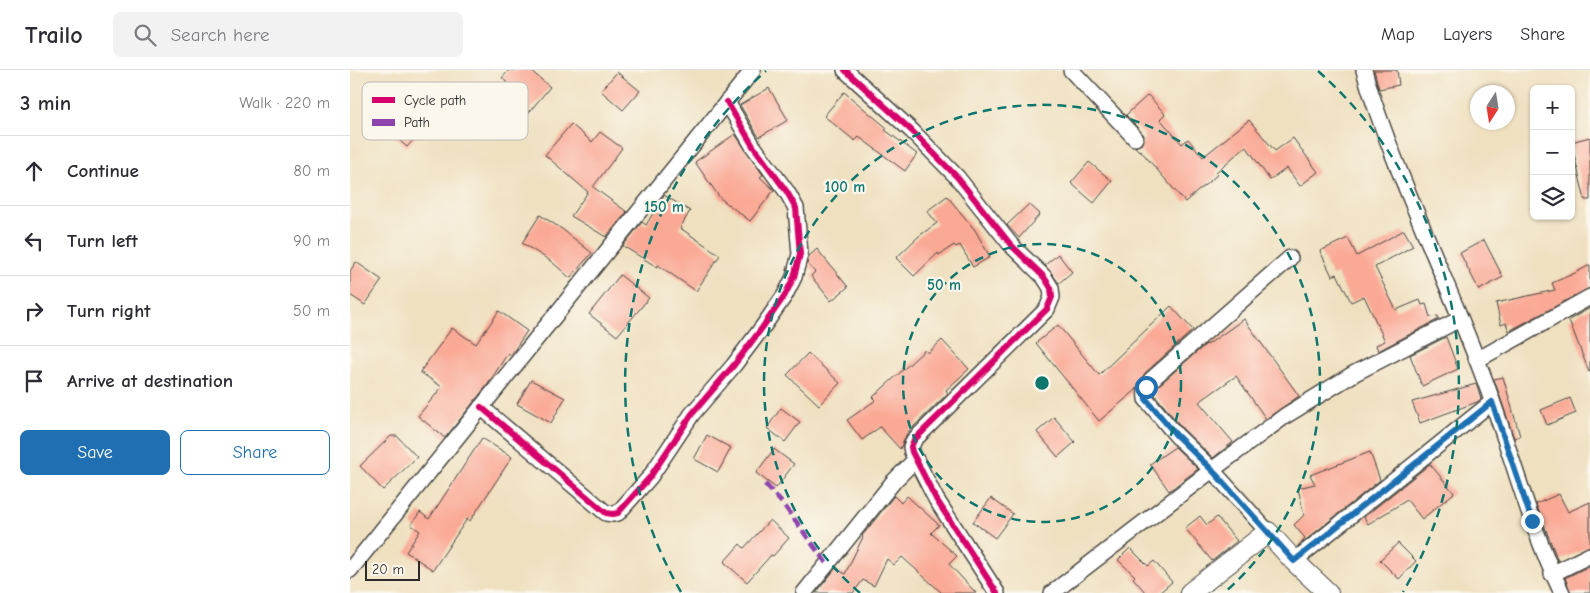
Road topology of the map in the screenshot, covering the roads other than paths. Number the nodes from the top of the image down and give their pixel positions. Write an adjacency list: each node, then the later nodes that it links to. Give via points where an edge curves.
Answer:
1 (753, 70): 5 (street)
2 (845, 70): 13 (street, via 912,131 957,178 1051,288 1052,297 1047,309 914,440 911,447)
3 (1071, 70): 6 (street)
4 (1364, 70): 9 (street, via 1372,100)
5 (727, 102): 12 (street); 12 (street, via 796,208 800,254 785,295 734,365 692,414 650,477 618,513 606,513)
6 (1135, 138)
7 (1290, 258): 14 (street, via 1146,387 1146,399 1176,435)
8 (1590, 297): 10 (street)
9 (1460, 318): 10 (street); 14 (street, via 1355,373 1285,416)
10 (1477, 360): 11 (street)
11 (1492, 402): 17 (street); 19 (street)
12 (481, 407): 18 (street)
13 (915, 460): 20 (street, via 894,481); 21 (street, via 946,516)
14 (1212, 470): 15 (street); 22 (street)
15 (1268, 532): 17 (street); 23 (street)
16 (1590, 555): 19 (street)
17 (1294, 561): 24 (street)
18 (350, 570)
19 (1552, 574): 25 (street)
20 (804, 593)
21 (997, 593)
22 (1052, 593)
23 (1190, 593)
24 (1328, 593)
25 (1562, 593)

